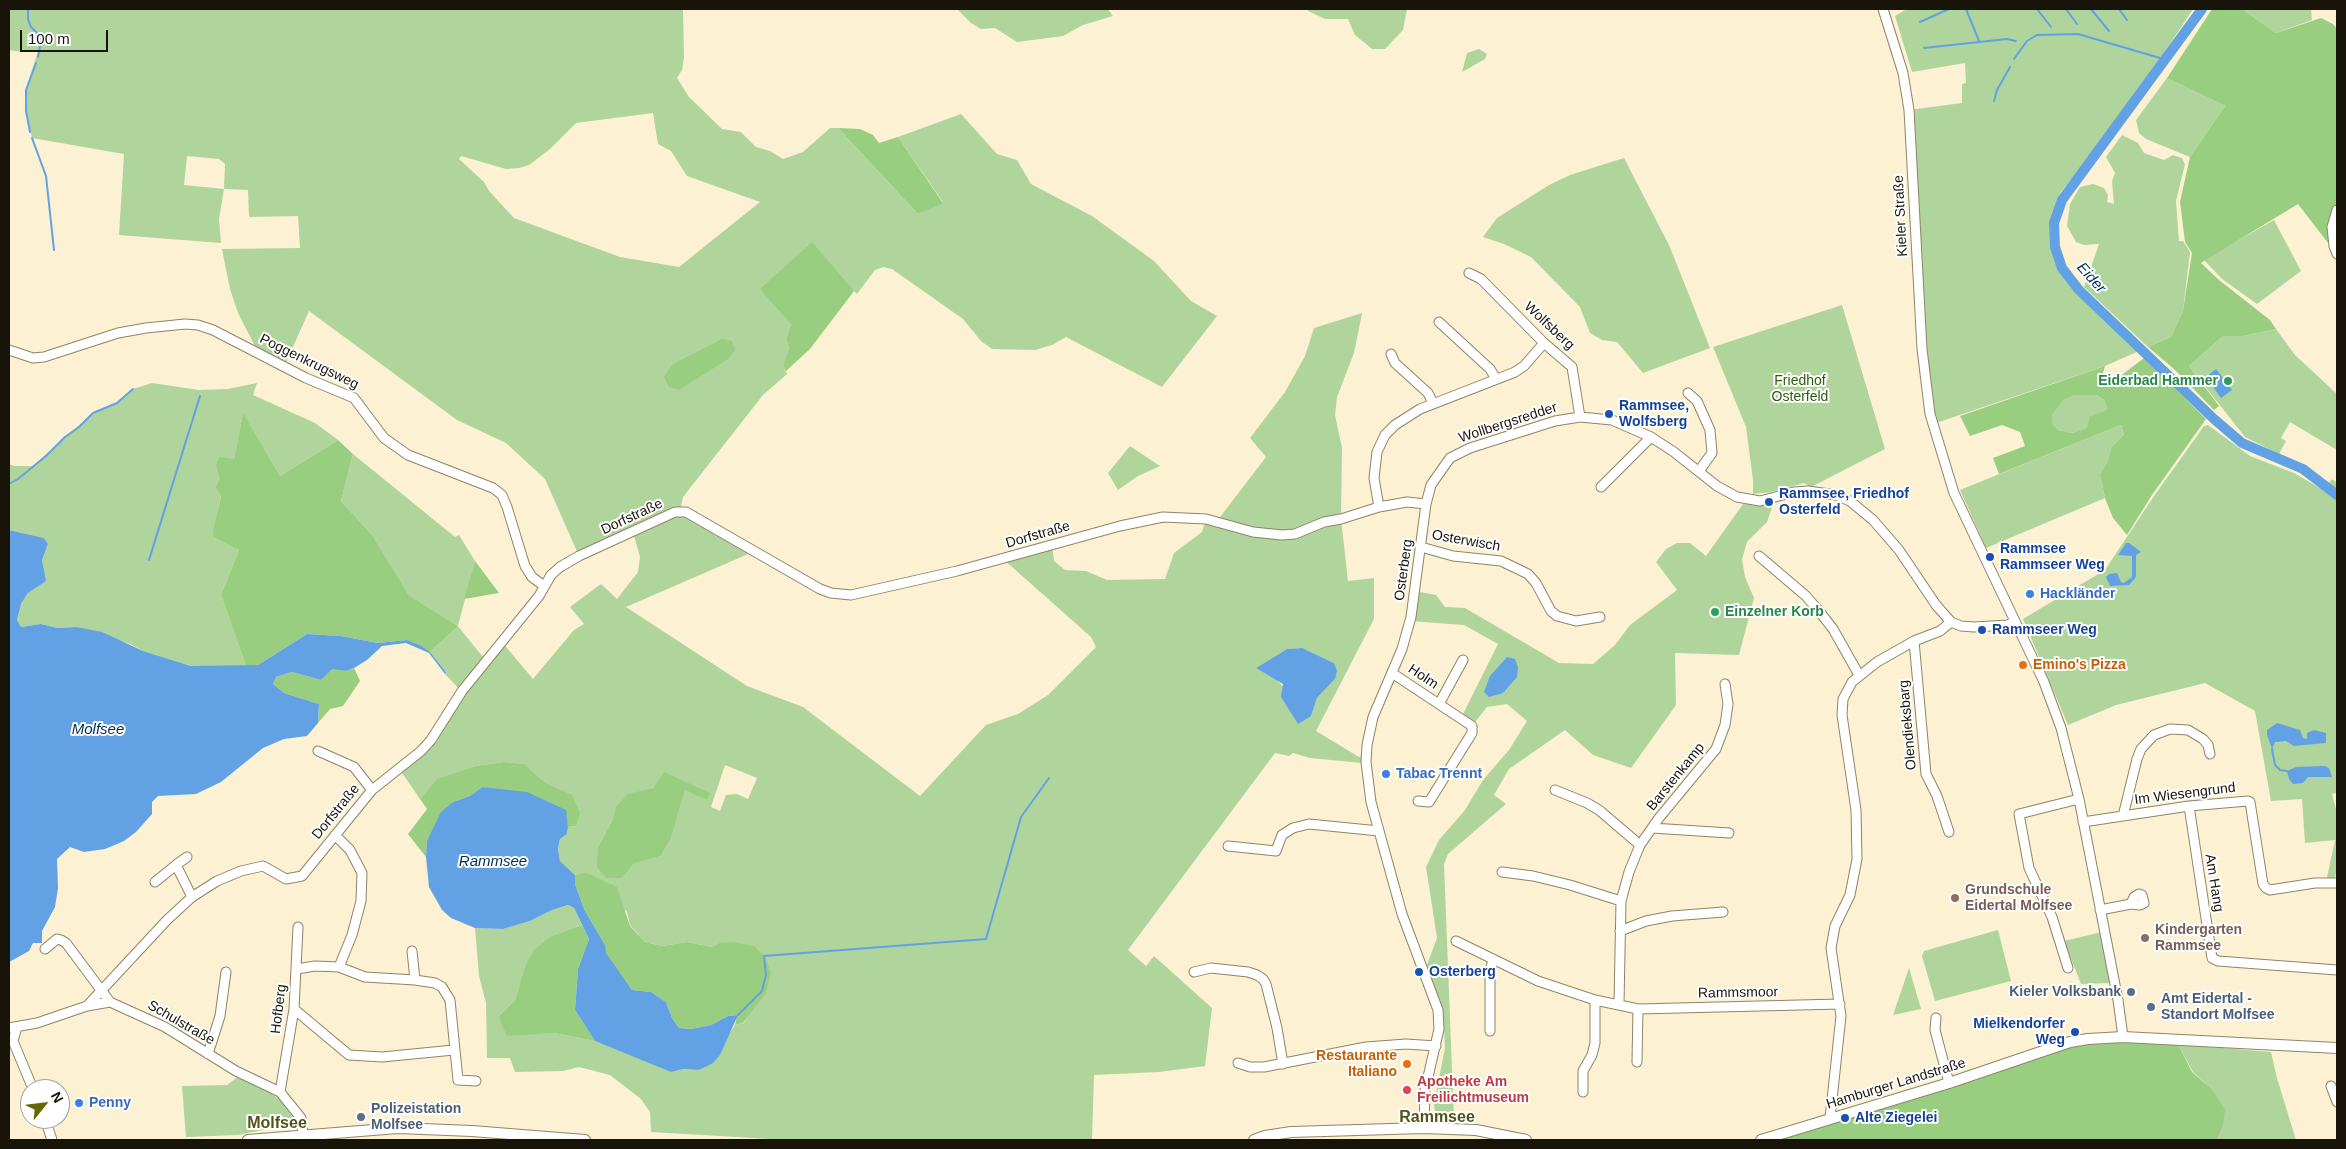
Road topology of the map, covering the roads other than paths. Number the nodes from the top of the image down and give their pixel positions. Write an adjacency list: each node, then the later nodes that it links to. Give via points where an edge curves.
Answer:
1 (1883, 9): 22 (street, Kieler Straße, via 1903,73 1909,110 1922,349 1933,424 1954,493)
2 (2337, 210): 3 (street, via 2332,227)
3 (2337, 254)
4 (1468, 273): 6 (street, Wolfsberg, via 1481,279)
5 (1438, 322): 9 (street, via 1490,369)
6 (1544, 344): 9 (street, via 1520,369); 12 (street, Wolfsberg, via 1572,367)
7 (9, 350): 20 (street, Poggenkrugsweg, via 33,358 44,357 118,333 146,328 185,324 213,330 306,378 354,398 384,438 408,455 493,488 507,507 525,566 532,578)
8 (1392, 354): 11 (street, via 1395,363 1428,393)
9 (1496, 379): 11 (street)
10 (1688, 393): 14 (street, via 1697,400 1710,430 1712,453)
11 (1433, 403): 17 (street, via 1406,416 1385,435 1375,465)
12 (1580, 417): 13 (street, Wollbergsredder, via 1612,420); 16 (street, Wollbergsredder, via 1556,421 1450,458 1431,485)
13 (1651, 437): 14 (street, Wollbergsredder); 15 (street)
14 (1699, 471): 23 (street, Wollbergsredder, via 1730,494 1748,500 1760,501 1800,491 1836,495 1850,501 1873,520 1899,550)
15 (1601, 487)
16 (1426, 504): 17 (street, via 1407,502); 18 (street, Osterberg)
17 (1379, 507): 20 (street, Dorfstraße, via 1324,522 1296,534 1282,535 1252,532 1206,519 1163,517 957,571 843,595 820,589 680,511 579,556 550,575)
18 (1421, 547): 21 (street, Osterwisch, via 1453,556 1501,560 1528,574 1557,616 1576,621); 26 (street, Osterberg, via 1411,617)
19 (1759, 556): 27 (street, via 1819,611)
20 (544, 586): 32 (street, Dorfstraße, via 462,691 431,740)
21 (1600, 617)
22 (2015, 621): 23 (street, via 2008,625 1974,627); 34 (street, via 2053,704)
23 (1950, 622): 24 (street, via 1940,631)
24 (1914, 641): 27 (street); 41 (street, Olendieksbarg, via 1926,774)
25 (1463, 660): 29 (street, Holm)
26 (1392, 673): 29 (street, Holm); 40 (street, Osterberg, via 1373,716 1367,745 1367,781)
27 (1859, 675): 73 (street, via 1848,689 1842,709 1856,810 1857,859 1850,895 1836,926 1831,948)
28 (1725, 684): 39 (street, Barstenkamp, via 1728,704 1725,725 1716,749)
29 (1439, 704): 35 (street, Holm, via 1468,722 1472,733 1429,802)
30 (318, 751): 32 (street, via 354,767)
31 (2210, 754): 37 (street, via 2203,739 2188,730 2170,729 2154,735 2137,758)
32 (372, 790): 43 (street, Dorfstraße)
33 (1554, 790): 44 (street, via 1599,810)
34 (2079, 799): 38 (street); 63 (street, via 2019,814 2029,868 2052,917)
35 (1418, 801)
36 (2189, 806): 37 (street, Im Wiesengrund); 50 (street, Im Wiesengrund, via 2250,802 2266,888); 65 (street, Am Hang, via 2212,958)
37 (2122, 816): 38 (street, Im Wiesengrund)
38 (2083, 822): 54 (street)
39 (1652, 828): 42 (street, Barstenkamp); 44 (street, Barstenkamp)
40 (1379, 831): 45 (street, via 1309,824 1282,835 1276,851); 81 (street, Osterberg, via 1406,925 1436,1002 1439,1020)
41 (1949, 832)
42 (1728, 834)
43 (335, 835): 51 (street, Dorfstraße, via 302,876 286,879 263,866 217,881); 62 (street, via 350,850 362,874 361,901)
44 (1640, 845): 52 (street, Barstenkamp)
45 (1228, 846)
46 (187, 857): 47 (street)
47 (176, 866): 49 (street); 51 (street)
48 (1502, 872): 52 (street, via 1570,885)
49 (155, 882)
50 (2337, 883)
51 (192, 897): 69 (street, Dorfstraße)
52 (1621, 901): 57 (street, Barstenkamp)
53 (2131, 904): 54 (street)
54 (2100, 910): 80 (street)
55 (1723, 912): 57 (street, via 1672,916)
56 (298, 927): 64 (street, Hofberg)
57 (1620, 931): 72 (street, Barstenkamp)
58 (1456, 941): 61 (street, Rammsmoor)
59 (45, 949): 69 (street, Schulstraße, via 57,939 66,943)
60 (412, 951): 68 (street)
61 (1493, 960): 70 (street, Rammsmoor, via 1538,981); 79 (street, via 1490,971)
62 (339, 967): 64 (street); 68 (street, via 365,977)
63 (2068, 968)
64 (296, 969): 75 (street, Hofberg)
65 (2337, 970)
66 (226, 972): 84 (street, via 220,1016)
67 (1194, 972): 87 (street, via 1211,968 1248,972 1263,980 1277,1028)
68 (415, 980): 83 (street, via 435,983 442,987 450,1000)
69 (101, 991): 71 (street, Schulstraße); 74 (street, Dorfstraße)
70 (1594, 1000): 72 (street, Rammsmoor); 93 (street, via 1595,1043 1583,1071)
71 (110, 1002): 74 (street); 84 (street, Schulstraße, via 162,1026)
72 (1619, 1004): 76 (street, Rammsmoor)
73 (1840, 1004): 76 (street, Rammsmoor); 95 (street)
74 (87, 1006): 78 (street, via 72,1013)
75 (294, 1009): 83 (street, via 349,1055 382,1057); 92 (street, Hofberg)
76 (1638, 1009): 85 (street)
77 (1936, 1018): 90 (street, via 1935,1030)
78 (13, 1027): 88 (street, via 13,1041)
79 (1490, 1031)
80 (2123, 1037): 82 (main road, Hamburger Landstraße); 90 (main road, Hamburger Landstraße, via 2070,1042)
81 (1436, 1046): 87 (street, via 1366,1047); 96 (street, Osterberg, via 1425,1090)
82 (2337, 1048)
83 (454, 1050): 89 (street, via 458,1080)
84 (208, 1054): 92 (street, Schulstraße)
85 (1637, 1062)
86 (1238, 1063): 87 (street, via 1250,1067)
87 (1283, 1064)
88 (29, 1079)
89 (476, 1080)
90 (1949, 1083): 95 (main road, Hamburger Landstraße)
91 (2331, 1086): 94 (street)
92 (280, 1092): 97 (street, Schulstraße, via 301,1118)
93 (1583, 1092)
94 (2337, 1102)
95 (1830, 1118): 104 (main road, Hamburger Landstraße)
96 (1424, 1128): 102 (main road, via 1291,1132); 103 (main road, via 1476,1130)
97 (303, 1134): 98 (main road); 100 (main road)
98 (327, 1136): 99 (main road, via 398,1128)
99 (553, 1139): 101 (main road)
100 (248, 1140)
101 (585, 1140)
102 (1254, 1140)
103 (1526, 1140)
104 (1761, 1140)

